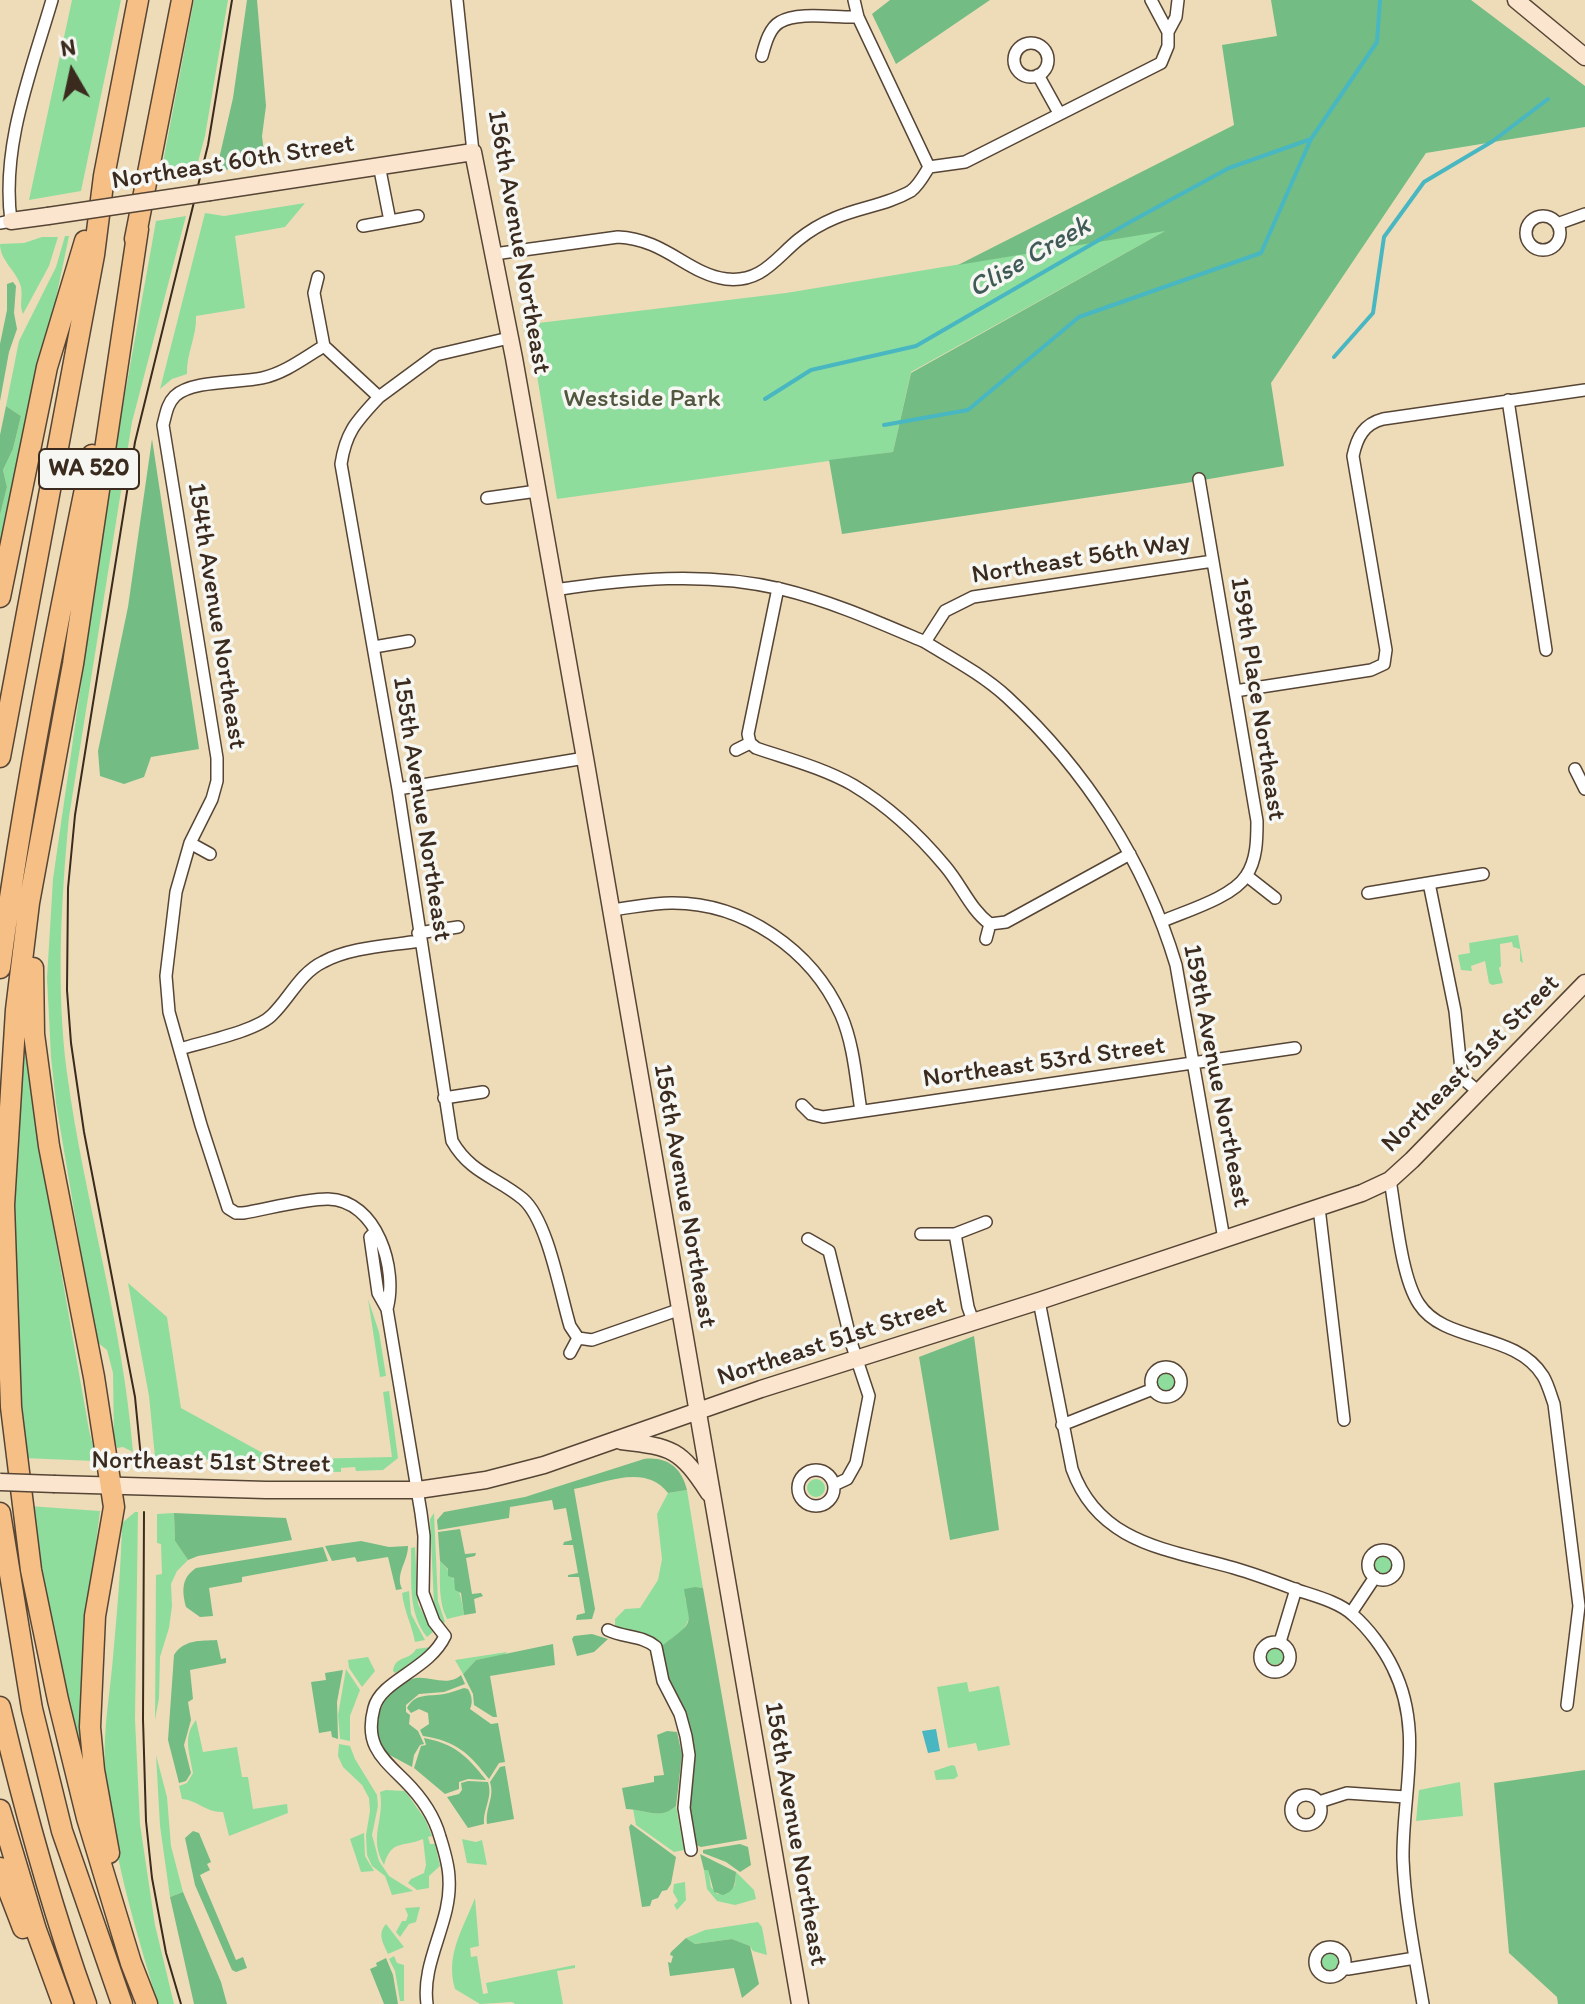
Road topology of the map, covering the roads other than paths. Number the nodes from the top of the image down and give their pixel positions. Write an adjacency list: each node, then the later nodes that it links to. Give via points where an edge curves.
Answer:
1 (52, 0): 22 (street, via 13,135)
2 (138, 0): 18 (highway, WA 520)
3 (182, 0): 25 (highway, WA 520)
4 (457, 0): 15 (street, 156th Avenue Northeast)
5 (854, 0): 9 (street)
6 (1151, 0): 10 (street)
7 (1178, 0): 10 (street)
8 (1516, 0): 12 (main road)
9 (858, 17): 11 (street, via 779,22); 17 (street)
10 (1168, 32): 14 (street, via 1161,63)
11 (762, 56)
12 (1585, 57)
13 (1038, 75): 14 (street)
14 (1059, 113): 17 (street, via 965,162)
15 (473, 152): 16 (main road, Northeast 60th Street); 26 (main road, 156th Avenue Northeast)
16 (379, 165): 21 (street); 22 (main road, Northeast 60th Street, bridge)
17 (929, 167): 26 (street, via 915,188 834,218 800,238 766,271 741,279 709,274 638,238)
18 (104, 176): 39 (highway, via 47,367); 47 (highway, WA 520, via 94,255)
19 (1585, 214): 23 (street)
20 (418, 216): 21 (street)
21 (390, 221): 24 (street)
22 (6, 222)
23 (1557, 224)
24 (363, 226)
25 (138, 229): 52 (highway); 67 (highway, WA 520, via 48,671)
26 (494, 254): 28 (main road, 156th Avenue Northeast)
27 (318, 277): 29 (street, via 314,293)
28 (509, 338): 31 (street, 155th Avenue Northeast, via 436,355); 34 (main road, 156th Avenue Northeast)
29 (324, 346): 31 (street); 53 (street, 154th Avenue Northeast, via 280,372 189,388 168,405 163,425 217,758 212,799)
30 (1585, 390): 32 (street)
31 (379, 397): 42 (street, 155th Avenue Northeast, via 353,425 341,464)
32 (1508, 400): 43 (street); 44 (street, via 1383,419 1363,430 1353,456 1389,668)
33 (1199, 479): 36 (street, 159th Place Northeast)
34 (537, 491): 35 (street); 38 (main road, 156th Avenue Northeast)
35 (487, 498)
36 (1213, 561): 41 (street, Northeast 56th Way, via 973,597 945,611); 44 (street, 159th Place Northeast)
37 (778, 588): 38 (street, via 667,578); 41 (street); 45 (street)
38 (554, 590): 48 (main road, 156th Avenue Northeast)
39 (0, 597)
40 (409, 641): 42 (street)
41 (925, 642): 55 (street, 159th Avenue Northeast, via 1005,696 1067,759)
42 (374, 647): 50 (street, 155th Avenue Northeast)
43 (1546, 650)
44 (1235, 691): 57 (street, 159th Place Northeast, via 1257,821)
45 (750, 743): 46 (street); 63 (street, via 818,768 881,805 948,869 977,914)
46 (736, 750)
47 (0, 757)
48 (585, 758): 50 (street); 61 (main road, 156th Avenue Northeast)
49 (1575, 769): 51 (street)
50 (398, 789): 65 (street, 155th Avenue Northeast)
51 (1585, 789)
52 (49, 802): 96 (highway, via 33,961 34,1034 49,1146); 114 (highway, via 29,903 9,1113 4,1205 11,1407 31,1570 58,1700)
53 (190, 843): 54 (street); 70 (street, 154th Avenue Northeast, via 176,892 166,976)
54 (210, 854)
55 (1130, 854): 62 (street, 159th Avenue Northeast); 63 (street, via 1006,922)
56 (1483, 874): 58 (street)
57 (1247, 876): 60 (street); 62 (street, via 1231,891)
58 (1429, 883): 59 (street); 73 (street, via 1461,1069)
59 (1368, 893)
60 (1275, 898)
61 (610, 910): 76 (street, via 701,905 778,936 804,959 841,1016); 85 (main road, 156th Avenue Northeast)
62 (1163, 921): 71 (street, 159th Avenue Northeast)
63 (990, 924): 66 (street)
64 (458, 927): 65 (street)
65 (419, 937): 70 (street, via 321,962 259,1025); 74 (street, 155th Avenue Northeast)
66 (986, 939)
67 (0, 968)
68 (1585, 983): 73 (main road, Northeast 51st Street)
69 (1295, 1048): 71 (street, Northeast 53rd Street)
70 (180, 1049): 98 (street, 154th Avenue Northeast, via 228,1208 243,1213 328,1199 365,1215 375,1232 370,1237 378,1293 387,1309)
71 (1194, 1064): 76 (street, Northeast 53rd Street); 83 (street, 159th Avenue Northeast)
72 (483, 1092): 74 (street)
73 (1479, 1092): 77 (main road, Northeast 51st Street)
74 (444, 1098): 87 (street, 155th Avenue Northeast, via 452,1141 461,1157 533,1211)
75 (802, 1105): 76 (street, Northeast 53rd Street, via 823,1117)
76 (861, 1111)
77 (1390, 1180): 78 (main road, Northeast 51st Street); 106 (street, via 1410,1287 1421,1307 1438,1322 1516,1350 1543,1375 1554,1404 1579,1606)
78 (1316, 1209): 83 (main road, Northeast 51st Street); 92 (street)
79 (986, 1222): 81 (street)
80 (921, 1234): 81 (street)
81 (955, 1234): 86 (street)
82 (808, 1239): 89 (street, via 829,1251)
83 (1224, 1239): 84 (main road, Northeast 51st Street)
84 (1039, 1301): 86 (main road, Northeast 51st Street); 93 (street)
85 (678, 1310): 87 (street, via 592,1340); 91 (main road, 156th Avenue Northeast)
86 (973, 1321): 89 (main road, Northeast 51st Street)
87 (578, 1338): 88 (street)
88 (570, 1353)
89 (855, 1359): 91 (main road, Northeast 51st Street); 97 (street, via 869,1396 863,1435 852,1472)
90 (1153, 1389): 93 (street)
91 (699, 1410): 94 (main road, Northeast 51st Street); 99 (main road, 156th Avenue Northeast)
92 (1344, 1420)
93 (1062, 1425): 102 (street, via 1080,1491 1093,1510 1125,1534)
94 (615, 1441): 98 (main road, Northeast 51st Street, via 516,1473); 99 (main road, via 659,1446 677,1454)
95 (0, 1482): 96 (main road, Northeast 51st Street, bridge)
96 (112, 1485): 98 (main road, Northeast 51st Street); 114 (highway, via 114,1507 95,1616 90,1727)
97 (834, 1485)
98 (418, 1490): 120 (street, 154th Avenue Northeast, via 423,1593 445,1636 427,1661 381,1694 371,1728 378,1755 433,1818 450,1880 428,1970)
99 (712, 1498): 121 (main road, 156th Avenue Northeast)
100 (0, 1513): 118 (highway, via 32,1709 62,1831)
101 (1375, 1577): 103 (street)
102 (1296, 1589): 103 (street); 105 (street)
103 (1351, 1613): 108 (street, via 1393,1667 1404,1696 1412,1743)
104 (608, 1630): 111 (street, via 656,1647 663,1681 686,1736 684,1808)
105 (1280, 1642)
106 (1567, 1705)
107 (0, 1707): 117 (highway, via 31,1834)
108 (1406, 1797): 109 (street, via 1347,1793); 113 (street, via 1403,1858)
109 (1319, 1802)
110 (0, 1810): 116 (highway)
111 (691, 1850)
112 (0, 1868): 116 (highway, via 28,1942)
113 (1415, 1958): 115 (street); 122 (street)
114 (131, 1963): 119 (highway)
115 (1343, 1968)
116 (60, 2004)
117 (86, 2004)
118 (122, 2004)
119 (147, 2004)
120 (427, 2004)
121 (800, 2004)
122 (1423, 2004)

